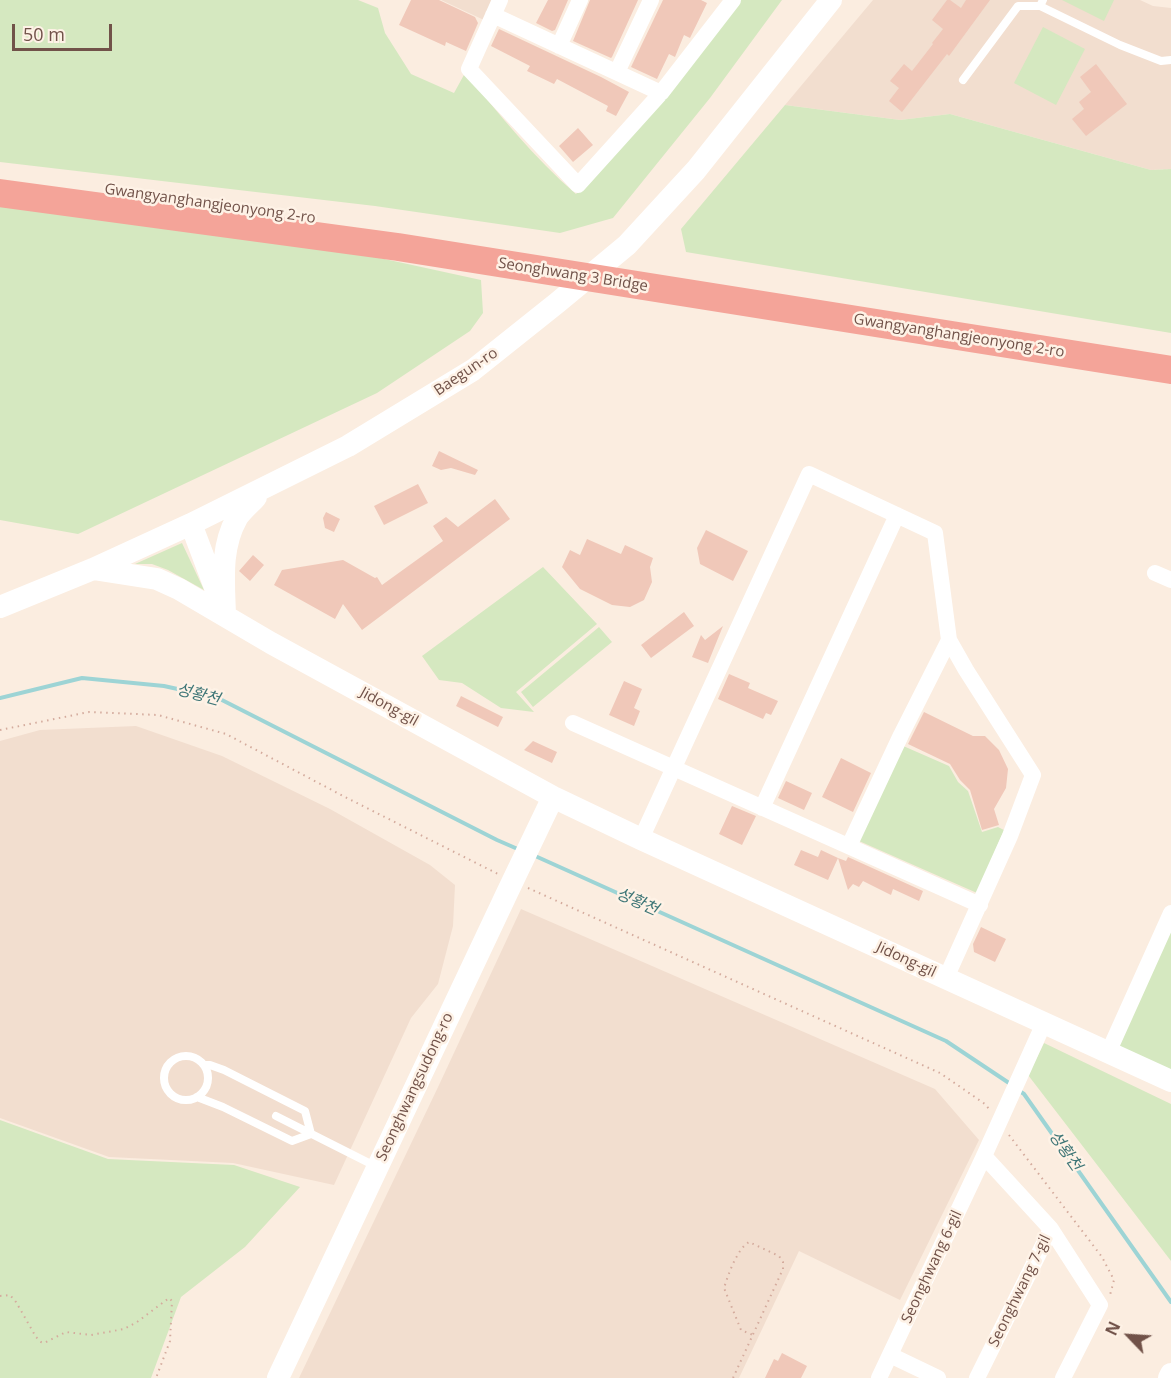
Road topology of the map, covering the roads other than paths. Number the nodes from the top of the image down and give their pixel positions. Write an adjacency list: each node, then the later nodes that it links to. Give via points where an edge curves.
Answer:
1 (580, 0): 7 (street)
2 (651, 0): 9 (street)
3 (831, 0): 20 (street, Baegun-ro, via 696,170 627,245 473,370 348,446)
4 (726, 2): 11 (street)
5 (1042, 3): 8 (lane, via 1120,45 1161,61); 10 (lane, via 1018,6)
6 (497, 8): 7 (street); 11 (street, via 469,69 578,185)
7 (559, 46): 9 (street)
8 (1171, 60)
9 (617, 72): 11 (street)
10 (963, 80)
11 (661, 93)
12 (0, 175): 14 (highway, Gwangyanghangjeonyong 2-ro)
13 (0, 193): 14 (highway, Gwangyanghangjeonyong 2-ro)
14 (409, 240): 15 (highway, Seonghwang 3 Bridge)
15 (758, 294): 16 (highway, Gwangyanghangjeonyong 2-ro); 17 (highway, Gwangyanghangjeonyong 2-ro)
16 (1032, 348): 18 (highway, Gwangyanghangjeonyong 2-ro); 19 (highway)
17 (1171, 351)
18 (1171, 370)
19 (1171, 388)
20 (266, 487): 22 (street, Baegun-ro); 27 (street, via 237,517 226,542)
21 (897, 515): 28 (street, via 936,534); 30 (street, via 808,474); 32 (street)
22 (191, 524): 23 (street, Baegun-ro); 27 (street)
23 (93, 569): 26 (street, Baegun-ro); 27 (street, Jidong-gil, via 157,579)
24 (1155, 573): 25 (street)
25 (1171, 580)
26 (0, 607)
27 (225, 615): 31 (street, Jidong-gil)
28 (949, 640): 34 (street); 35 (street, via 1034,775)
29 (573, 723): 30 (street)
30 (673, 768): 32 (street); 33 (street)
31 (554, 797): 33 (street, Jidong-gil); 46 (street, Seonghwangsudong-ro, via 515,886)
32 (762, 807): 34 (street)
33 (641, 839): 37 (street, Jidong-gil)
34 (849, 846): 35 (street)
35 (980, 905): 37 (street)
36 (1171, 913): 39 (street)
37 (946, 978): 38 (street, Jidong-gil)
38 (1044, 1023): 39 (street, Jidong-gil); 45 (street, Seonghwang 6-gil)
39 (1108, 1053): 41 (street, Jidong-gil)
40 (204, 1065): 42 (lane, via 208,1079); 42 (lane, via 193,1057 179,1057 165,1073 166,1087 171,1093 183,1100); 44 (lane, via 224,1070 305,1111)
41 (1171, 1081)
42 (197, 1097): 44 (lane, via 292,1142)
43 (276, 1116): 44 (lane)
44 (311, 1134): 46 (lane)
45 (987, 1149): 47 (street, Seonghwang 7-gil); 48 (street, Seonghwang 6-gil)
46 (378, 1167): 49 (street, Seonghwangsudong-ro)
47 (1051, 1229): 52 (street, Seonghwang 7-gil); 53 (street, via 1100,1305)
48 (890, 1355): 50 (street, Seonghwang 6-gil); 51 (street)
49 (278, 1378)
50 (879, 1378)
51 (938, 1378)
52 (977, 1378)
53 (1064, 1378)

